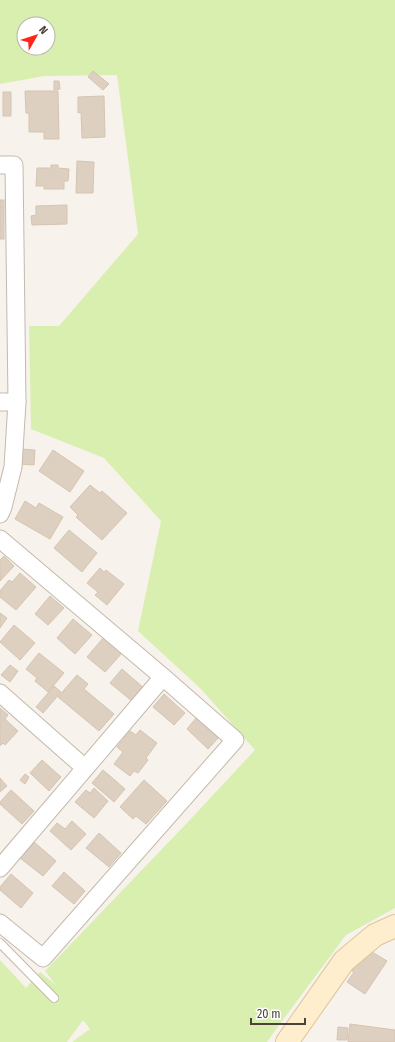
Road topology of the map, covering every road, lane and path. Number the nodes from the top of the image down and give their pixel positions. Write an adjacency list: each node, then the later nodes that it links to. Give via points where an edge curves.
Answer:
1 (0, 165): 2 (street, via 14,165)
2 (8, 402): 3 (street, via 13,467)
3 (0, 514)
4 (0, 539): 5 (street)
5 (163, 677): 7 (street); 9 (street, via 235,740 43,958)
6 (0, 693): 7 (street)
7 (86, 768): 8 (street)
8 (3, 859)
9 (0, 923)
10 (395, 926): 13 (street, via 375,935 344,961)
11 (0, 943): 12 (lane)
12 (54, 998)
13 (287, 1042)

